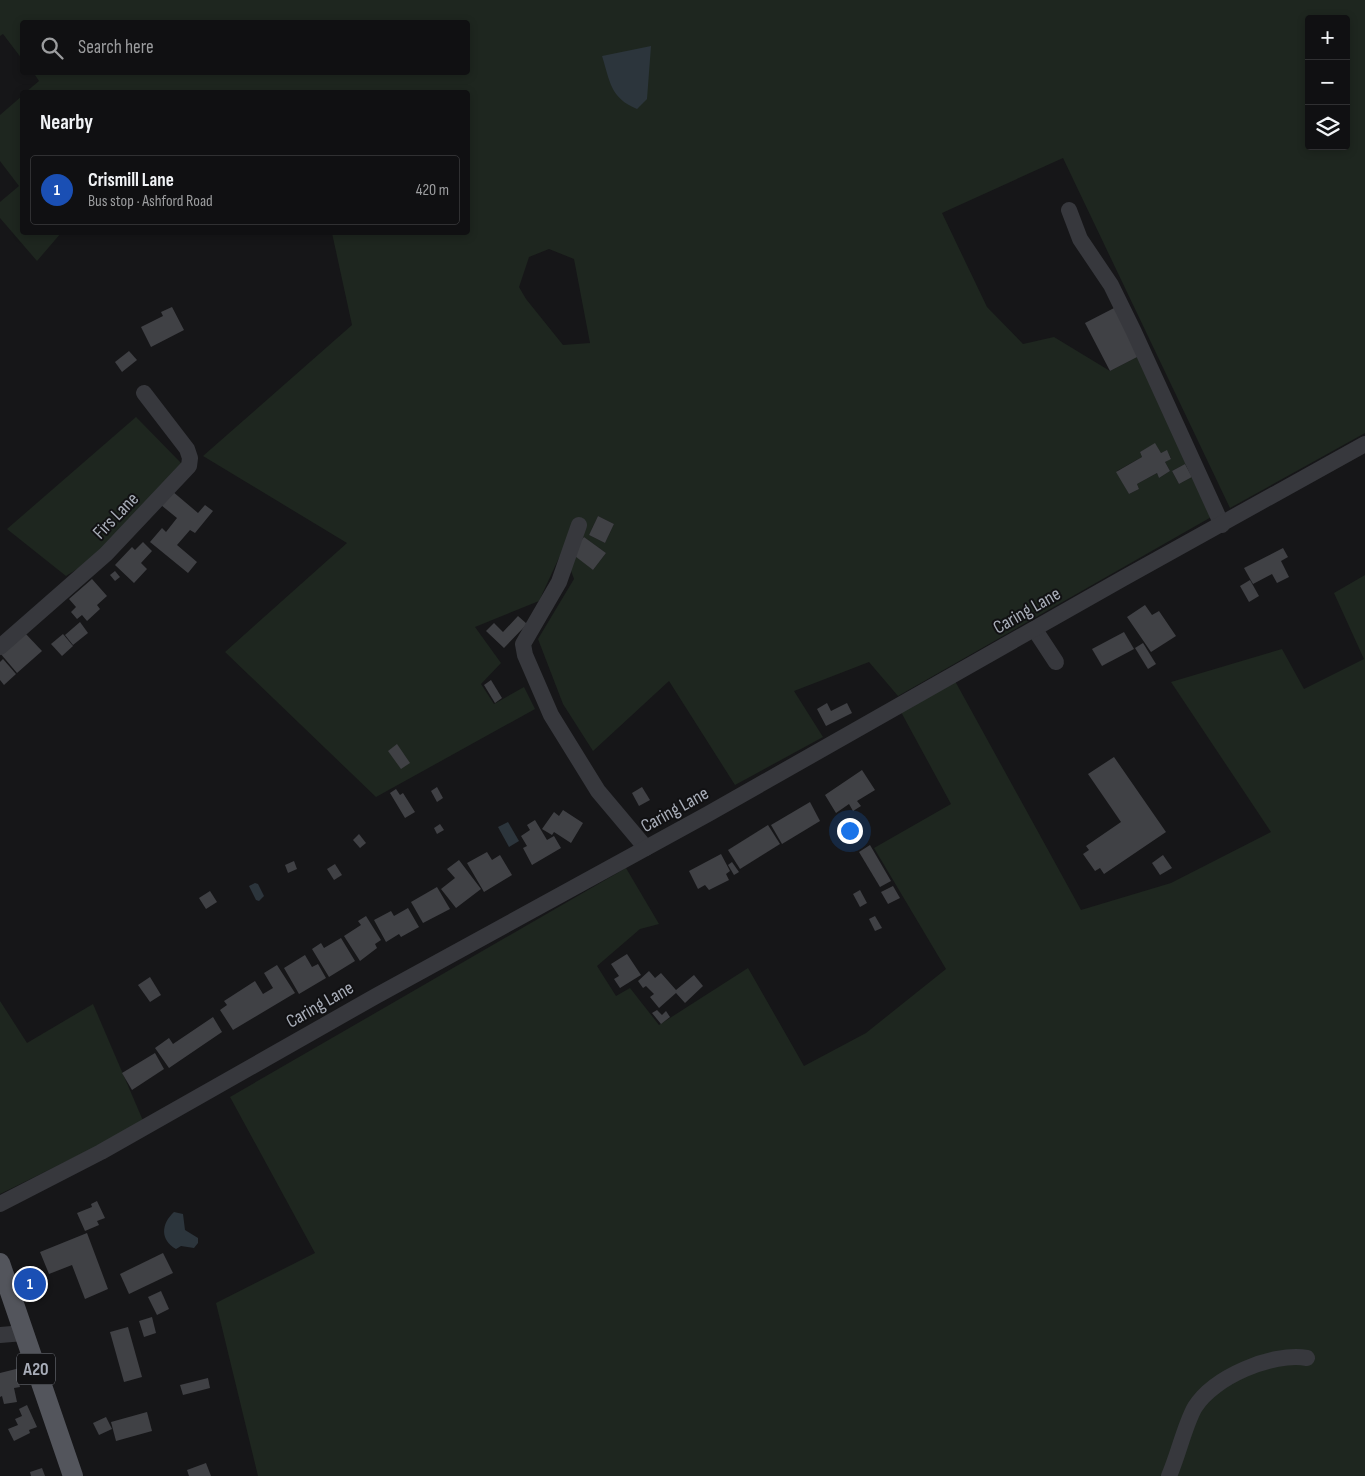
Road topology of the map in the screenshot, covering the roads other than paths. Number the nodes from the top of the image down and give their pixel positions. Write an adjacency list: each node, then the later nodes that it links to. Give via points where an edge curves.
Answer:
1 (1068, 210): 5 (street, via 1080,239 1111,285 1134,332)
2 (144, 393): 7 (street, Firs Lane, via 187,449 189,466 106,554)
3 (1365, 444): 5 (street, Caring Lane)
4 (578, 525): 9 (street, via 559,582 523,644 525,655 551,715 598,791)
5 (1222, 525): 6 (street, Caring Lane)
6 (1035, 630): 8 (street); 9 (street, Caring Lane)
7 (0, 647)
8 (1056, 662)
9 (646, 848): 10 (street, Caring Lane, via 101,1152)
10 (0, 1204)
11 (0, 1263): 12 (main road, A20)
12 (24, 1334): 13 (street); 15 (main road, A20)
13 (0, 1335)
14 (1307, 1358): 16 (street, via 1285,1356 1254,1366 1224,1381 1203,1397 1194,1409)
15 (72, 1476)
16 (1170, 1476)

